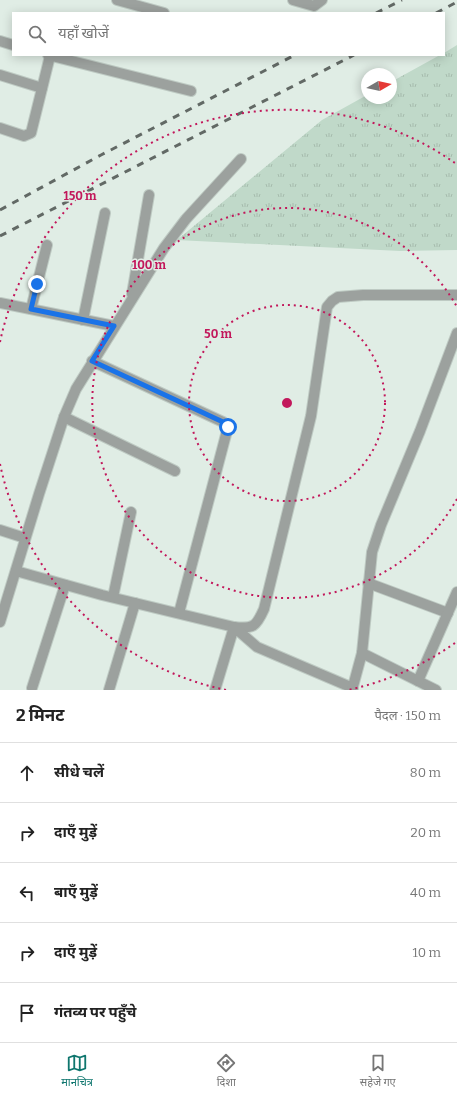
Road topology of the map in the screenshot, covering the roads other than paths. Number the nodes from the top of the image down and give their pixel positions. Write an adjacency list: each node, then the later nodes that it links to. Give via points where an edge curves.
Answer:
1 (117, 0): 4 (street)
2 (293, 0): 3 (street, via 314,6)
3 (322, 0)
4 (160, 12)
5 (0, 41): 6 (street)
6 (12, 45)
7 (49, 56): 10 (street)
8 (53, 56): 11 (street)
9 (0, 75): 10 (street)
10 (42, 88): 12 (street, via 29,135 24,136)
11 (191, 90)
12 (0, 128)
13 (241, 159): 18 (street, via 186,219)
14 (149, 195): 18 (street)
15 (105, 213): 21 (street)
16 (47, 245): 20 (street)
17 (457, 295): 39 (street, via 338,297 327,308 311,416 264,609 258,623 252,627)
18 (131, 299): 22 (street)
19 (0, 303): 20 (street)
20 (31, 309): 21 (street)
21 (84, 320): 22 (street)
22 (114, 326): 24 (street)
23 (457, 333): 31 (street, via 420,432 381,525 372,552)
24 (92, 361): 25 (street); 36 (street, via 223,422 228,427)
25 (64, 417): 26 (street); 29 (street)
26 (175, 472)
27 (131, 512): 34 (street)
28 (0, 530): 29 (street)
29 (25, 538): 30 (street)
30 (16, 571): 32 (street); 38 (street)
31 (368, 583): 37 (street); 40 (street)
32 (64, 585): 34 (street); 42 (street)
33 (457, 592): 37 (street)
34 (112, 597): 35 (street)
35 (135, 603): 36 (street); 44 (street)
36 (179, 613): 39 (street)
37 (448, 613): 41 (street)
38 (0, 622)
39 (234, 627): 43 (street, via 257,647); 45 (street)
40 (362, 653): 41 (street); 43 (street)
41 (418, 681): 46 (street)
42 (32, 688)
43 (352, 689)
44 (109, 690)
45 (215, 690)
46 (436, 690)

